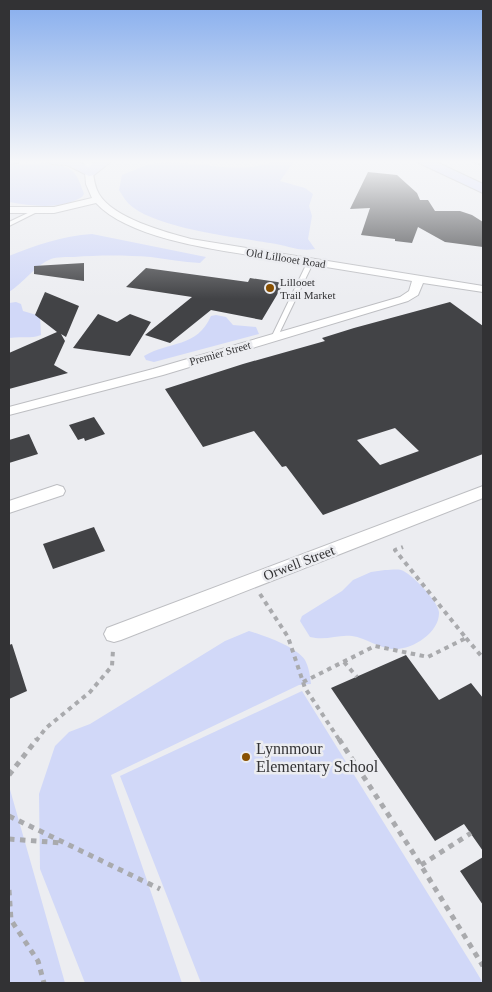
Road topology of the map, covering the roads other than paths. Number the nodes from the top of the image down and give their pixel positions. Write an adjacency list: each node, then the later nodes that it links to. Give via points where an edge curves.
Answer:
1 (72, 206): 4 (street)
2 (109, 206): 6 (street, Old Lillooet Road, via 138,225 190,242)
3 (9, 210): 4 (street)
4 (34, 212): 5 (lane)
5 (9, 224)
6 (310, 262): 7 (street, Old Lillooet Road); 9 (lane)
7 (418, 279): 8 (street, Old Lillooet Road); 9 (street, Premier Street, via 416,290 410,296)
8 (483, 289)
9 (274, 338): 10 (street, Premier Street)
10 (9, 411)
11 (57, 491): 13 (street)
12 (483, 492): 14 (street, Orwell Street)
13 (9, 507)
14 (114, 634)

